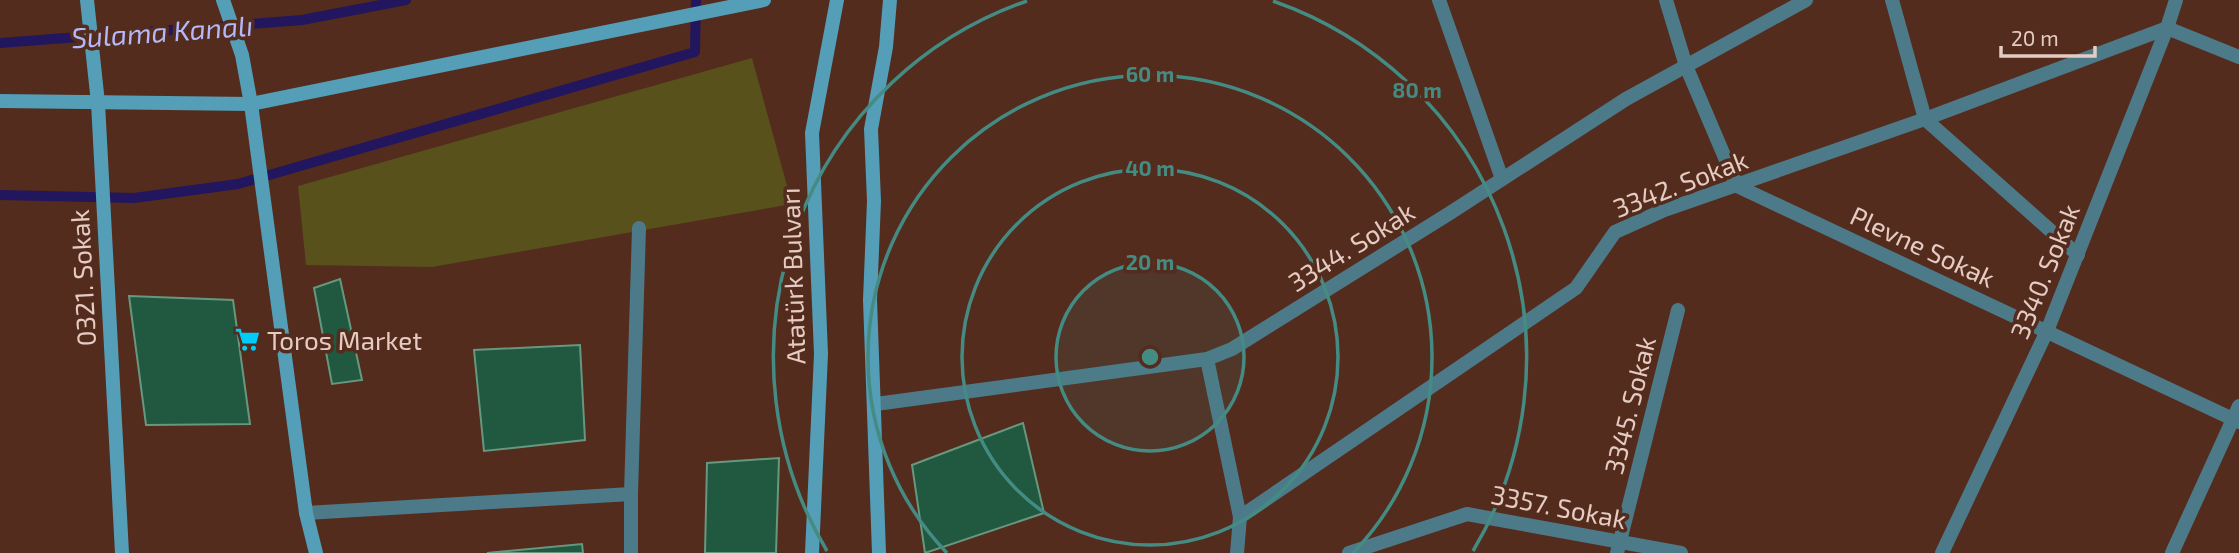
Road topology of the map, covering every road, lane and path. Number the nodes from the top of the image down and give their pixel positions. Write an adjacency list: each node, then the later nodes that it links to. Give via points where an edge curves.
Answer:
1 (87, 0): 15 (street, 0321. Sokak)
2 (223, 0): 16 (street, via 242,55)
3 (764, 0): 16 (street)
4 (837, 0): 34 (street, Atatürk Bulvarı, via 812,133 821,354)
5 (890, 0): 25 (street, via 871,129 870,300)
6 (1439, 0): 18 (street)
7 (1666, 0): 13 (street)
8 (1806, 0): 13 (street, 3344. Sokak)
9 (1892, 0): 17 (street)
10 (2176, 0): 11 (street, 3340. Sokak)
11 (2167, 28): 12 (street); 17 (street, 3342. Sokak); 21 (street, 3340. Sokak)
12 (2239, 58)
13 (1686, 66): 18 (street, 3344. Sokak, via 1626,99); 19 (street)
14 (0, 101): 15 (street)
15 (98, 103): 16 (street); 31 (street, 0321. Sokak)
16 (251, 104): 28 (street)
17 (1925, 119): 19 (street, 3342. Sokak); 21 (street)
18 (1502, 180): 24 (street, 3344. Sokak, via 1232,349)
19 (1737, 186): 23 (street, Plevne Sokak); 29 (street, 3342. Sokak, via 1615,232 1576,288)
20 (639, 228): 27 (street)
21 (2078, 255): 23 (street, 3340. Sokak)
22 (1678, 310): 30 (street, 3345. Sokak)
23 (2048, 331): 26 (street, Plevne Sokak); 39 (street, 3340. Sokak)
24 (1207, 359): 25 (street, 3344. Sokak); 29 (street)
25 (876, 404): 35 (street)
26 (2237, 416): 40 (street)
27 (631, 495): 28 (street); 33 (street)
28 (306, 513): 32 (street)
29 (1240, 517): 36 (street)
30 (1619, 548): 37 (street, 3357. Sokak, via 1467,514); 38 (street, 3357. Sokak)
31 (122, 553)
32 (316, 553)
33 (631, 553)
34 (813, 553)
35 (879, 553)
36 (1237, 553)
37 (1349, 553)
38 (1681, 553)
39 (1942, 553)
40 (2172, 553)

